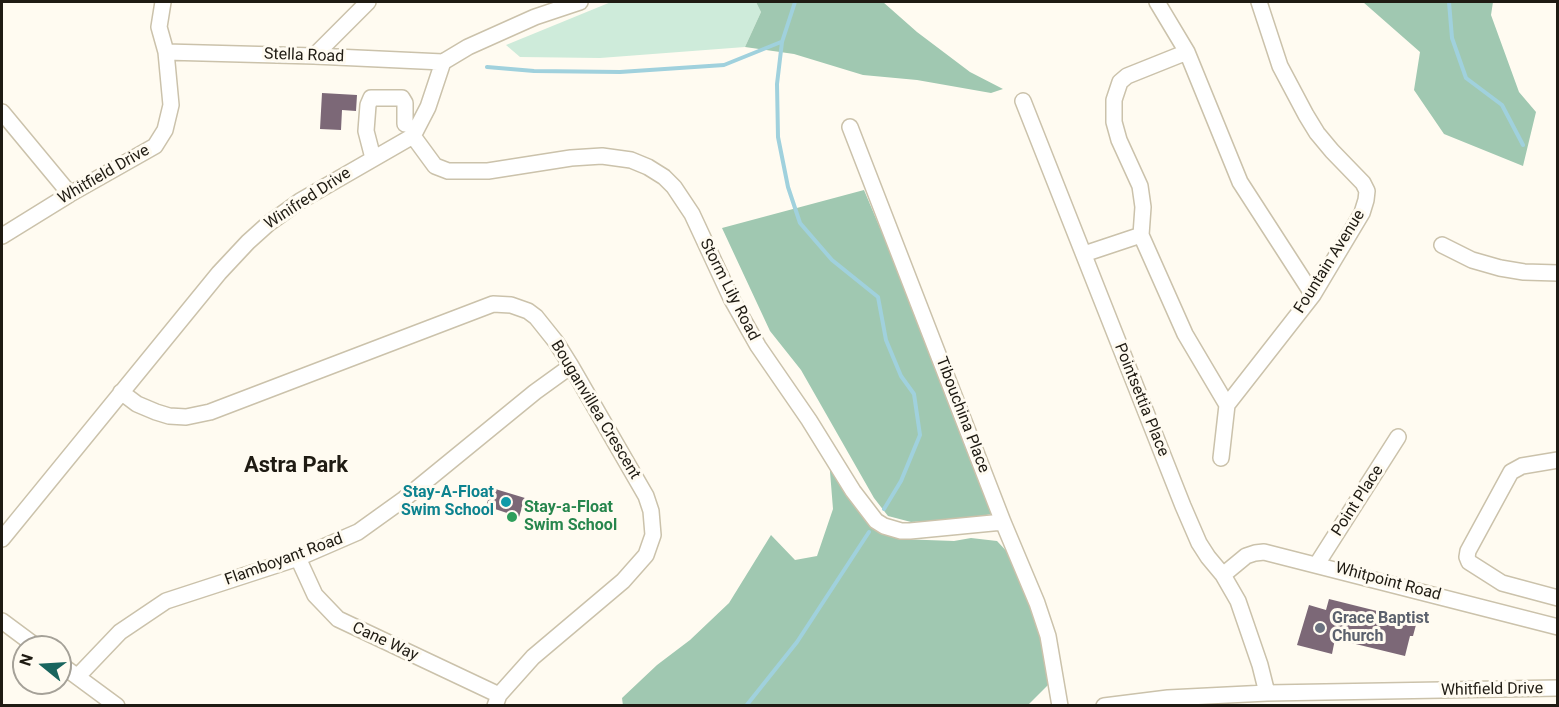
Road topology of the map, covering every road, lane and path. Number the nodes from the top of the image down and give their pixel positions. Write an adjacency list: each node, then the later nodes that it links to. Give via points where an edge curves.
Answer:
1 (163, 2): 6 (street, Whitfield Drive, via 159,27)
2 (368, 2): 8 (street)
3 (580, 2): 9 (street, via 535,17)
4 (1157, 2): 7 (street)
5 (1259, 2): 21 (street, Fountain Avenue, via 1280,66 1306,115 1367,191 1362,213)
6 (166, 52): 8 (street, Stella Road); 15 (street, Whitfield Drive, via 171,105 165,130 154,146)
7 (1187, 52): 16 (street, via 1127,76 1120,82 1114,100 1119,140 1140,186); 21 (street, via 1240,182)
8 (314, 56): 9 (street, Stella Road)
9 (443, 62): 13 (street, via 425,114)
10 (1023, 101): 19 (street, Pointsettia Place)
11 (2, 112): 15 (street)
12 (850, 127): 28 (street, Tibouchina Place)
13 (409, 130): 14 (street, Winifred Drive); 14 (street, via 402,98 371,98 366,131); 28 (street, Storm Lily Road, via 435,166 448,171 488,171 602,156 631,160 664,177 692,214 750,332 876,520 901,531)
14 (373, 158): 23 (street, Winifred Drive, via 300,201 248,242)
15 (70, 194): 17 (street, Whitfield Drive)
16 (1142, 235): 19 (street); 24 (street, via 1185,334)
17 (2, 236)
18 (1442, 244): 20 (street, via 1472,260 1500,268)
19 (1083, 254): 32 (street, Pointsettia Place, via 1195,534)
20 (1557, 273)
21 (1313, 295): 24 (street, Fountain Avenue)
22 (571, 366): 23 (street, Bouganvillea Crescent, via 528,311 511,304 493,304 210,412 169,416 137,404); 30 (street, Flamboyant Road, via 358,532); 43 (street, Bouganvillea Crescent, via 646,496 653,535 646,555 623,581 533,657)
23 (121, 392): 29 (street, Winifred Drive)
24 (1227, 405): 26 (street)
25 (1398, 437): 31 (street, Point Place)
26 (1221, 458)
27 (1557, 460): 33 (street, via 1522,466 1511,472 1468,551 1469,562)
28 (1003, 522): 46 (street, Tibouchina Place, via 1048,636)
29 (2, 539)
30 (298, 558): 40 (street, Flamboyant Road, via 166,601 120,632); 43 (street, Cane Way, via 315,595 338,620)
31 (1317, 564): 32 (street, Whitpoint Road, via 1255,553); 35 (street, Whitpoint Road)
32 (1223, 575): 42 (street, Pointsettia Place, via 1238,601)
33 (1502, 583): 34 (street); 35 (street)
34 (1557, 598)
35 (1496, 610): 37 (street, Whitpoint Road)
36 (2, 621): 38 (street)
37 (1557, 627)
38 (21, 635)
39 (72, 672): 40 (street)
40 (78, 676): 45 (street)
41 (1557, 688): 42 (street, Whitfield Drive)
42 (1267, 693): 44 (street, Whitfield Drive)
43 (497, 700)
44 (1168, 702): 47 (street, Whitfield Drive)
45 (117, 705)
46 (1060, 705)
47 (1104, 705)

